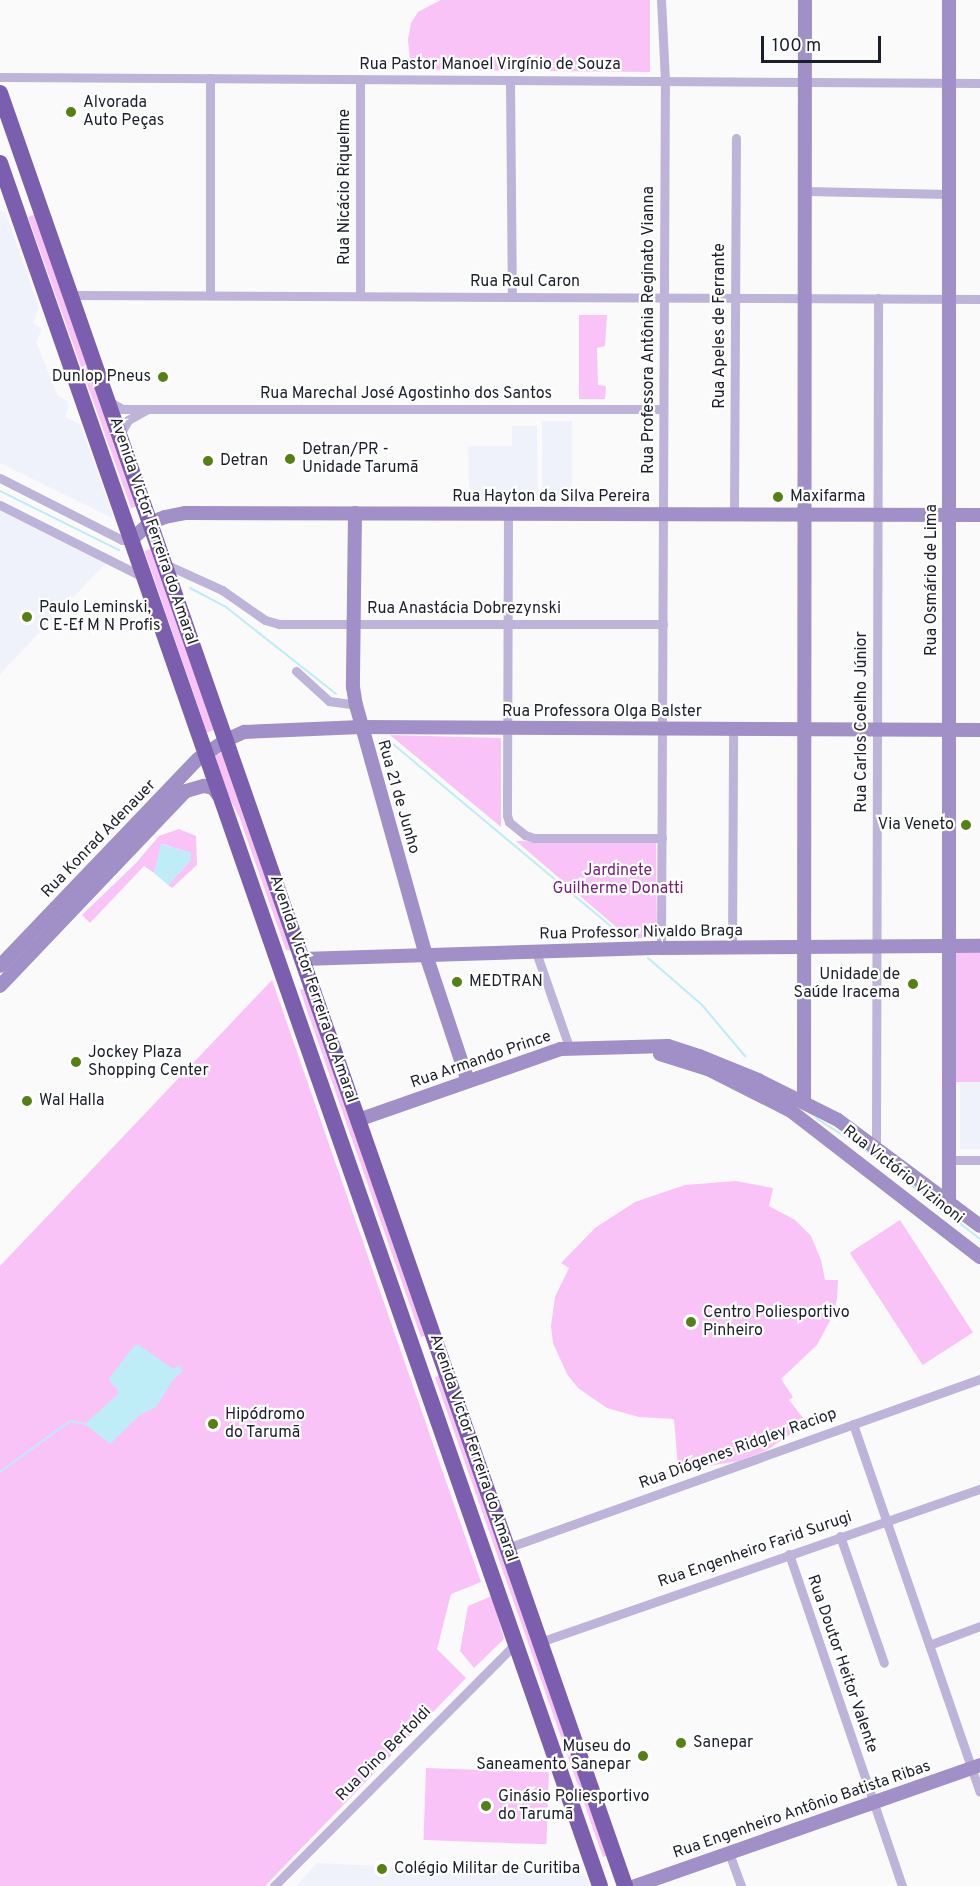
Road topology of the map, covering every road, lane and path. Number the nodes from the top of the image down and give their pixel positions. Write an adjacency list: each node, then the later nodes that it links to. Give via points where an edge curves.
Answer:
1 (661, 0): 8 (street, Rua Professora Antônia Reginato Vianna)
2 (806, 0): 9 (street)
3 (949, 0): 10 (street, Rua Osmário de Lima)
4 (0, 76): 5 (street, Rua Pastor Manoel Virgínio de Souza)
5 (210, 78): 6 (street, Rua Pastor Manoel Virgínio de Souza); 18 (street)
6 (360, 79): 7 (street, Rua Pastor Manoel Virgínio de Souza); 19 (street, Rua Nicácio Riquelme)
7 (510, 80): 8 (street, Rua Pastor Manoel Virgínio de Souza); 20 (street)
8 (665, 81): 9 (street, Rua Pastor Manoel Virgínio de Souza); 21 (street, Rua Professora Antônia Reginato Vianna)
9 (805, 82): 10 (street, Rua Pastor Manoel Virgínio de Souza); 15 (street)
10 (949, 82): 11 (street, Rua Pastor Manoel Virgínio de Souza); 16 (street, Rua Osmário de Lima)
11 (980, 83)
12 (0, 93): 17 (highway, Avenida Victor Ferreira do Amaral)
13 (736, 138): 22 (street, Rua Apeles de Ferrante)
14 (0, 163): 42 (highway, Avenida Victor Ferreira do Amaral)
15 (805, 191): 16 (street); 23 (street)
16 (949, 194): 25 (street, Rua Osmário de Lima)
17 (70, 295): 18 (street, Rua Raul Caron); 27 (highway, Avenida Victor Ferreira do Amaral)
18 (210, 296): 19 (street, Rua Raul Caron)
19 (360, 296): 20 (street, Rua Raul Caron)
20 (512, 297): 21 (street, Rua Raul Caron)
21 (664, 297): 22 (street, Rua Raul Caron); 29 (street, Rua Professora Antônia Reginato Vianna)
22 (735, 298): 23 (street, Rua Raul Caron); 36 (street, Rua Apeles de Ferrante)
23 (805, 298): 24 (street, Rua Raul Caron); 37 (street)
24 (878, 298): 25 (street, Rua Raul Caron); 38 (street, Rua Carlos Coelho Júnior)
25 (948, 298): 26 (street, Rua Raul Caron); 39 (street, Rua Osmário de Lima)
26 (980, 298)
27 (107, 400): 28 (street, Rua Marechal José Agostinho dos Santos, via 122,409); 30 (highway, Avenida Victor Ferreira do Amaral)
28 (148, 409): 29 (street, Rua Marechal José Agostinho dos Santos); 30 (street, via 128,420)
29 (663, 409): 35 (street, Rua Professora Antônia Reginato Vianna)
30 (119, 435): 41 (highway, Avenida Victor Ferreira do Amaral)
31 (0, 478): 42 (street, via 122,540)
32 (0, 505): 44 (street)
33 (355, 513): 34 (street, Rua Hayton da Silva Pereira); 41 (street, Rua Hayton da Silva Pereira, via 185,513); 45 (street, Rua 21 de Junho)
34 (508, 514): 35 (street, Rua Hayton da Silva Pereira); 46 (street)
35 (663, 514): 36 (street, Rua Hayton da Silva Pereira); 47 (street, Rua Professora Antônia Reginato Vianna)
36 (734, 514): 37 (street, Rua Hayton da Silva Pereira)
37 (805, 514): 38 (street, Rua Hayton da Silva Pereira); 54 (street)
38 (878, 515): 39 (street, Rua Hayton da Silva Pereira); 55 (street, Rua Carlos Coelho Júnior)
39 (948, 515): 40 (street, Rua Hayton da Silva Pereira); 56 (street, Rua Osmário de Lima)
40 (980, 515)
41 (150, 523): 42 (street, Rua Hayton da Silva Pereira); 43 (highway, Avenida Victor Ferreira do Amaral)
42 (131, 540): 44 (highway, Avenida Victor Ferreira do Amaral)
43 (164, 564): 45 (street, Rua Anastácia Dobrezynski, via 222,590 265,620 279,624); 58 (highway, Avenida Victor Ferreira do Amaral)
44 (144, 577): 59 (highway, Avenida Victor Ferreira do Amaral)
45 (354, 624): 46 (street, Rua Anastácia Dobrezynski); 49 (street, Rua 21 de Junho)
46 (508, 624): 47 (street, Rua Anastácia Dobrezynski); 51 (street)
47 (663, 624): 52 (street, Rua Professora Antônia Reginato Vianna)
48 (296, 671): 49 (street, via 329,701)
49 (356, 705): 50 (street, Rua 21 de Junho)
50 (361, 727): 51 (street, Rua Professora Olga Balster); 58 (street, Rua Professora Olga Balster, via 244,732); 70 (street, Rua 21 de Junho)
51 (507, 728): 52 (street, Rua Professora Olga Balster); 61 (street, via 507,815 512,825 530,837)
52 (662, 729): 53 (street, Rua Professora Olga Balster); 61 (street, Rua Professora Antônia Reginato Vianna)
53 (733, 729): 54 (street, Rua Professora Olga Balster); 68 (street)
54 (805, 729): 55 (street, Rua Professora Olga Balster); 66 (street)
55 (877, 729): 56 (street, Rua Professora Olga Balster); 63 (street, Rua Carlos Coelho Júnior)
56 (948, 730): 57 (street, Rua Professora Olga Balster); 64 (street, Rua Osmário de Lima)
57 (980, 730)
58 (226, 740): 59 (street, Rua Konrad Adenauer); 71 (highway, Avenida Victor Ferreira do Amaral)
59 (204, 754): 60 (highway, Avenida Victor Ferreira do Amaral); 72 (street, Rua Konrad Adenauer)
60 (219, 796): 62 (highway, Avenida Victor Ferreira do Amaral); 73 (street, Rua Konrad Adenauer, via 213,788 204,786 182,794)
61 (662, 838): 67 (street, Rua Professora Antônia Reginato Vianna)
62 (270, 940): 71 (highway, via 283,954); 88 (highway, Avenida Victor Ferreira do Amaral)
63 (876, 946): 64 (street, Rua Professor Nivaldo Braga); 66 (street, Rua Professor Nivaldo Braga); 80 (street, Rua Carlos Coelho Júnior)
64 (948, 946): 65 (street, Rua Professor Nivaldo Braga); 81 (street, Rua Osmário de Lima)
65 (980, 946)
66 (804, 947): 68 (street, Rua Professor Nivaldo Braga); 77 (street)
67 (661, 948): 68 (street, Rua Professor Nivaldo Braga); 69 (street, Rua Professor Nivaldo Braga)
68 (732, 948)
69 (536, 952): 70 (street, Rua Professor Nivaldo Braga); 74 (street)
70 (426, 955): 71 (street, Rua Professor Nivaldo Braga); 76 (street, Rua 21 de Junho)
71 (302, 959): 78 (highway, Avenida Victor Ferreira do Amaral)
72 (0, 966)
73 (1, 982)
74 (569, 1047): 75 (street, Rua Armando Prince); 76 (street, Rua Armando Prince)
75 (617, 1047): 77 (street, Rua Armando Prince, via 655,1045 684,1050); 79 (street, Rua Armando Prince, via 688,1061 754,1090)
76 (468, 1081): 78 (street, Rua Armando Prince)
77 (804, 1101): 80 (street, Rua Victório Vizinoni)
78 (358, 1120): 87 (highway, Avenida Victor Ferreira do Amaral)
79 (805, 1120): 86 (street, Rua Victório Vizinoni)
80 (876, 1146): 83 (street, Rua Victório Vizinoni)
81 (947, 1160): 82 (street); 83 (street, via 943,1173); 84 (street, Rua Osmário de Lima)
82 (980, 1160)
83 (928, 1185): 84 (street, Rua Victório Vizinoni)
84 (949, 1201): 85 (street, Rua Victório Vizinoni)
85 (980, 1226)
86 (979, 1258)
87 (435, 1340): 88 (highway, via 427,1351); 89 (highway, Avenida Victor Ferreira do Amaral)
88 (412, 1349): 90 (highway, Avenida Victor Ferreira do Amaral)
89 (445, 1369): 90 (highway, via 432,1366); 96 (highway, Avenida Victor Ferreira do Amaral)
90 (422, 1377): 100 (highway, Avenida Victor Ferreira do Amaral)
91 (980, 1379): 92 (street, Rua Diógenes Ridgley Raciop)
92 (853, 1424): 94 (street); 96 (street, Rua Diógenes Ridgley Raciop)
93 (980, 1489): 94 (street, Rua Engenheiro Farid Surugi)
94 (886, 1520): 95 (street, Rua Engenheiro Farid Surugi); 101 (street)
95 (840, 1536): 97 (street, Rua Engenheiro Farid Surugi); 102 (street)
96 (507, 1548): 99 (highway, Avenida Victor Ferreira do Amaral)
97 (789, 1554): 99 (street, Rua Engenheiro Farid Surugi); 105 (street, Rua Doutor Heitor Valente)
98 (980, 1626): 101 (street)
99 (540, 1642): 109 (highway, Avenida Victor Ferreira do Amaral)
100 (515, 1644): 107 (street, Rua Dino Bertoldi); 108 (highway, Avenida Victor Ferreira do Amaral)
101 (929, 1645): 103 (street)
102 (884, 1663)
103 (976, 1767): 104 (street); 105 (street, Rua Engenheiro Antônio Batista Ribas)
104 (980, 1792)
105 (873, 1803): 106 (street, Rua Engenheiro Antônio Batista Ribas); 112 (street, Rua Doutor Heitor Valente)
106 (729, 1853): 110 (street, Rua Engenheiro Antônio Batista Ribas); 111 (street)
107 (274, 1886)
108 (600, 1886)
109 (625, 1886)
110 (636, 1886)
111 (741, 1886)
112 (902, 1886)

